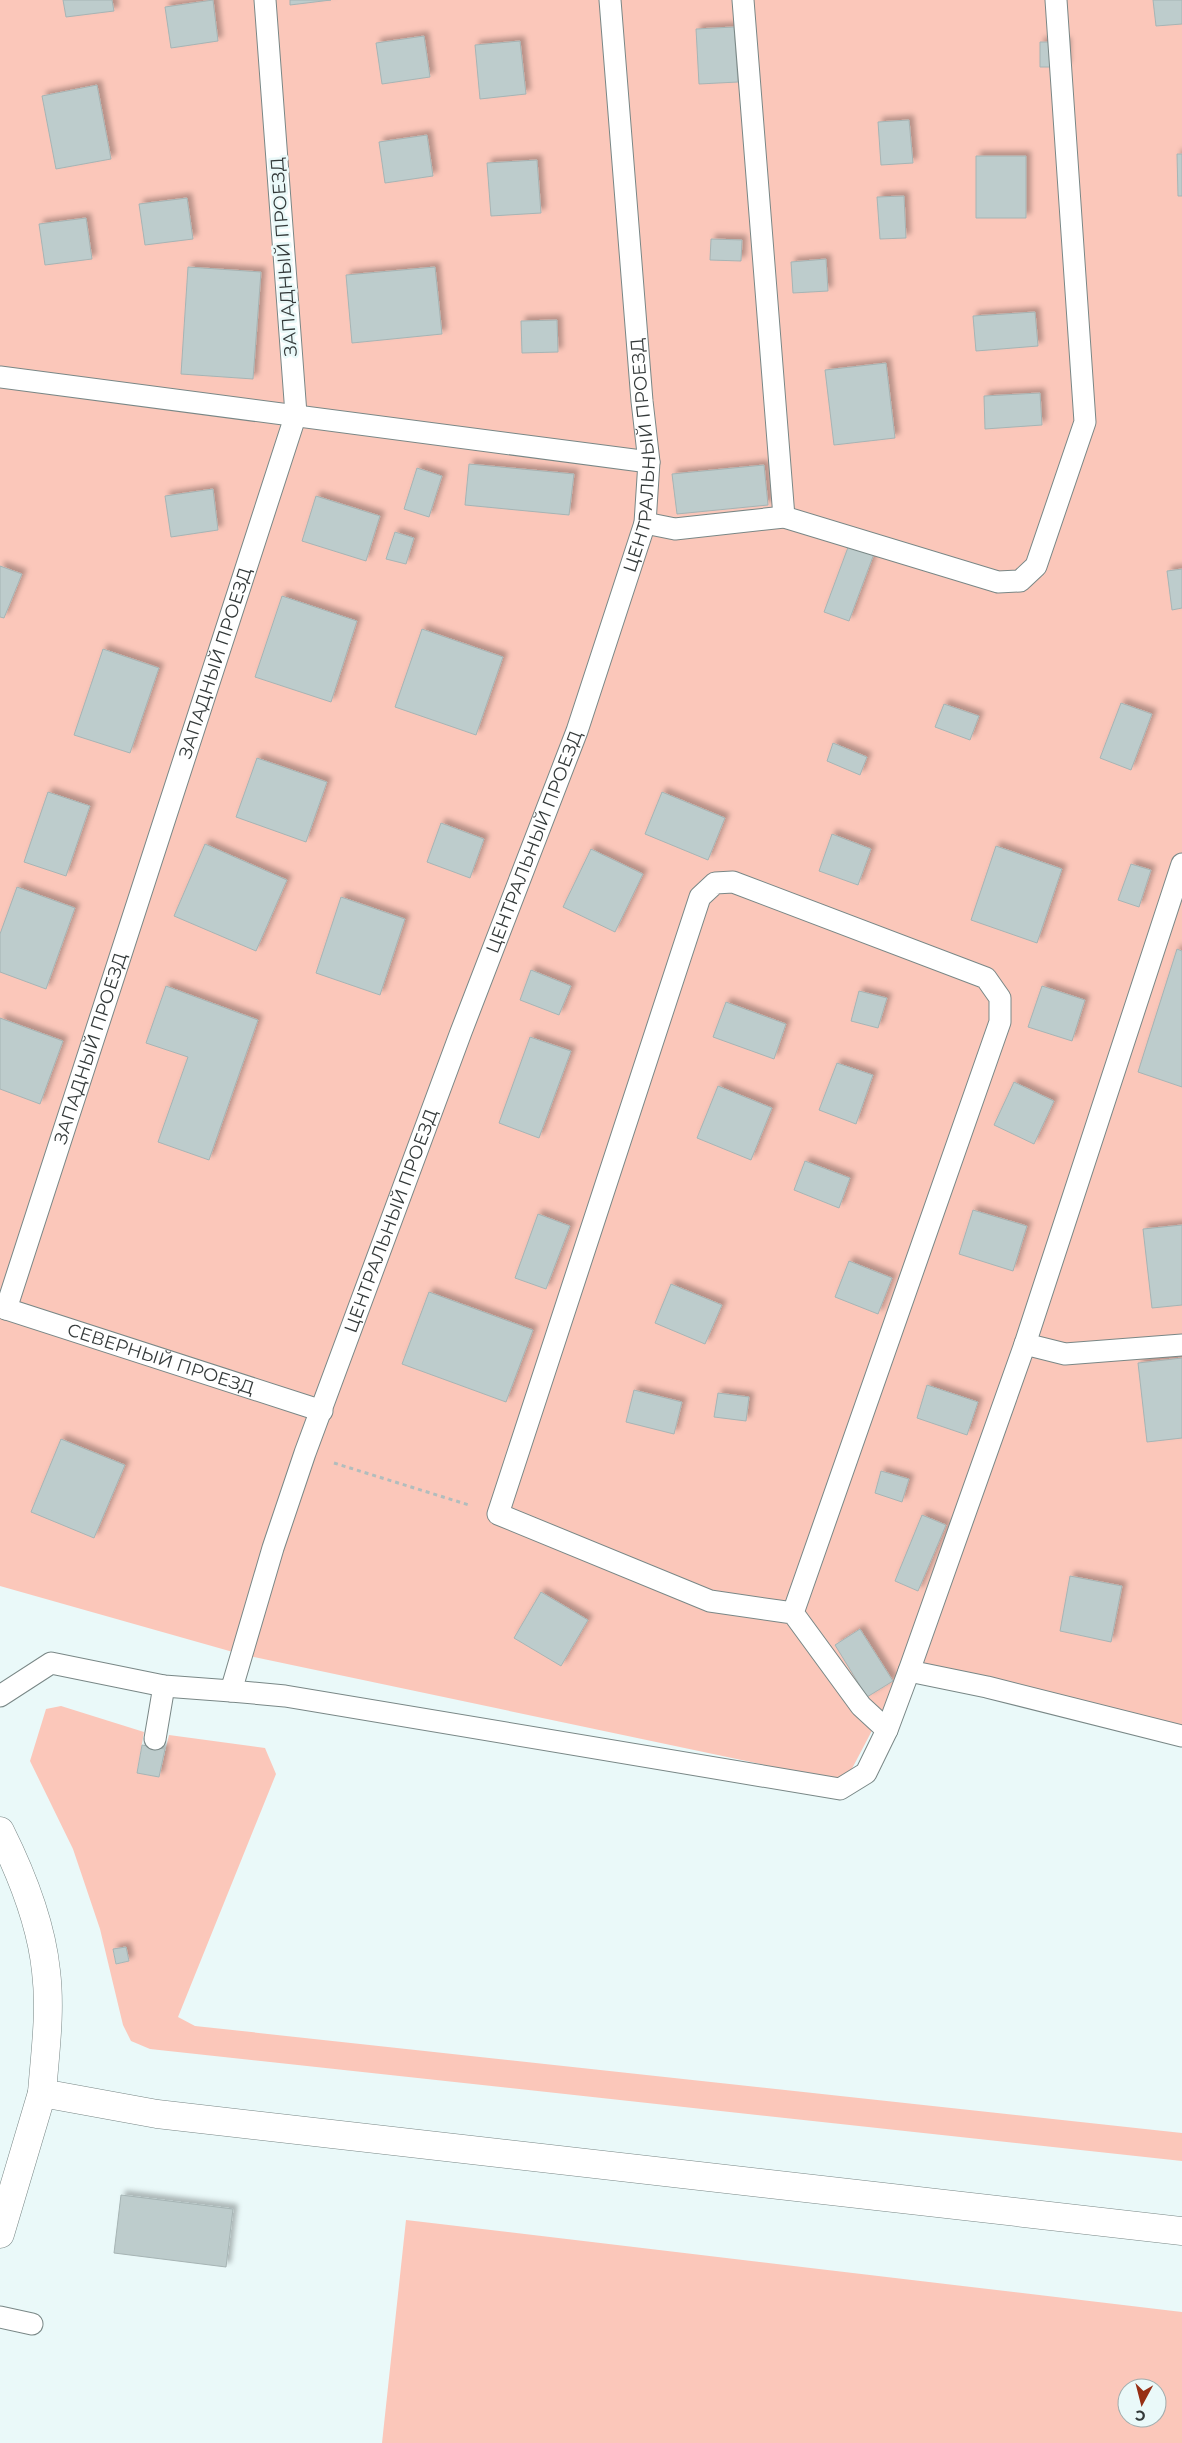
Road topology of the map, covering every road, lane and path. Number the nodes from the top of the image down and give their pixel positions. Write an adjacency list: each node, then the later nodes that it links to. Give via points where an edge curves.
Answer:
1 (265, 0): 6 (lane, ЗАПАДНЫЙ ПРОЕЗД)
2 (610, 0): 7 (lane, ЦЕНТРАЛЬНЫЙ ПРОЕЗД)
3 (743, 0): 8 (lane)
4 (1056, 0): 8 (lane, via 1085,422 1036,566 1020,581 998,582)
5 (0, 377): 6 (lane)
6 (296, 414): 7 (lane); 11 (lane, ЗАПАДНЫЙ ПРОЕЗД)
7 (649, 462): 9 (lane, ЦЕНТРАЛЬНЫЙ ПРОЕЗД)
8 (784, 517): 9 (lane, via 675,529)
9 (645, 523): 14 (lane, ЦЕНТРАЛЬНЫЙ ПРОЕЗД, via 577,731 461,1032)
10 (1182, 864): 12 (lane)
11 (3, 1308): 14 (lane, СЕВЕРНЫЙ ПРОЕЗД)
12 (1025, 1344): 13 (lane, via 1064,1354); 18 (lane)
13 (1182, 1345)
14 (322, 1411): 15 (lane, ЦЕНТРАЛЬНЫЙ ПРОЕЗД)
15 (305, 1453): 16 (path); 20 (lane, ЦЕНТРАЛЬНЫЙ ПРОЕЗД)
16 (498, 1514): 17 (lane, via 710,1602); 17 (lane, via 700,897 714,883 733,882 986,978 1000,998 1000,1022)
17 (793, 1613): 22 (lane, via 861,1706)
18 (909, 1671): 22 (lane); 23 (lane, via 987,1687)
19 (164, 1686): 20 (lane); 21 (lane, via 51,1663); 24 (lane)
20 (231, 1691): 22 (lane, via 286,1696 840,1789 866,1772)
21 (0, 1696)
22 (887, 1730)
23 (1182, 1736)
24 (155, 1739)
25 (0, 1830): 26 (street, via 21,1873 38,1928 46,1970 48,2004)
26 (42, 2093): 27 (street, via 158,2114); 28 (street)
27 (1182, 2231)
28 (0, 2234)
29 (0, 2317): 30 (lane)
30 (32, 2324)

